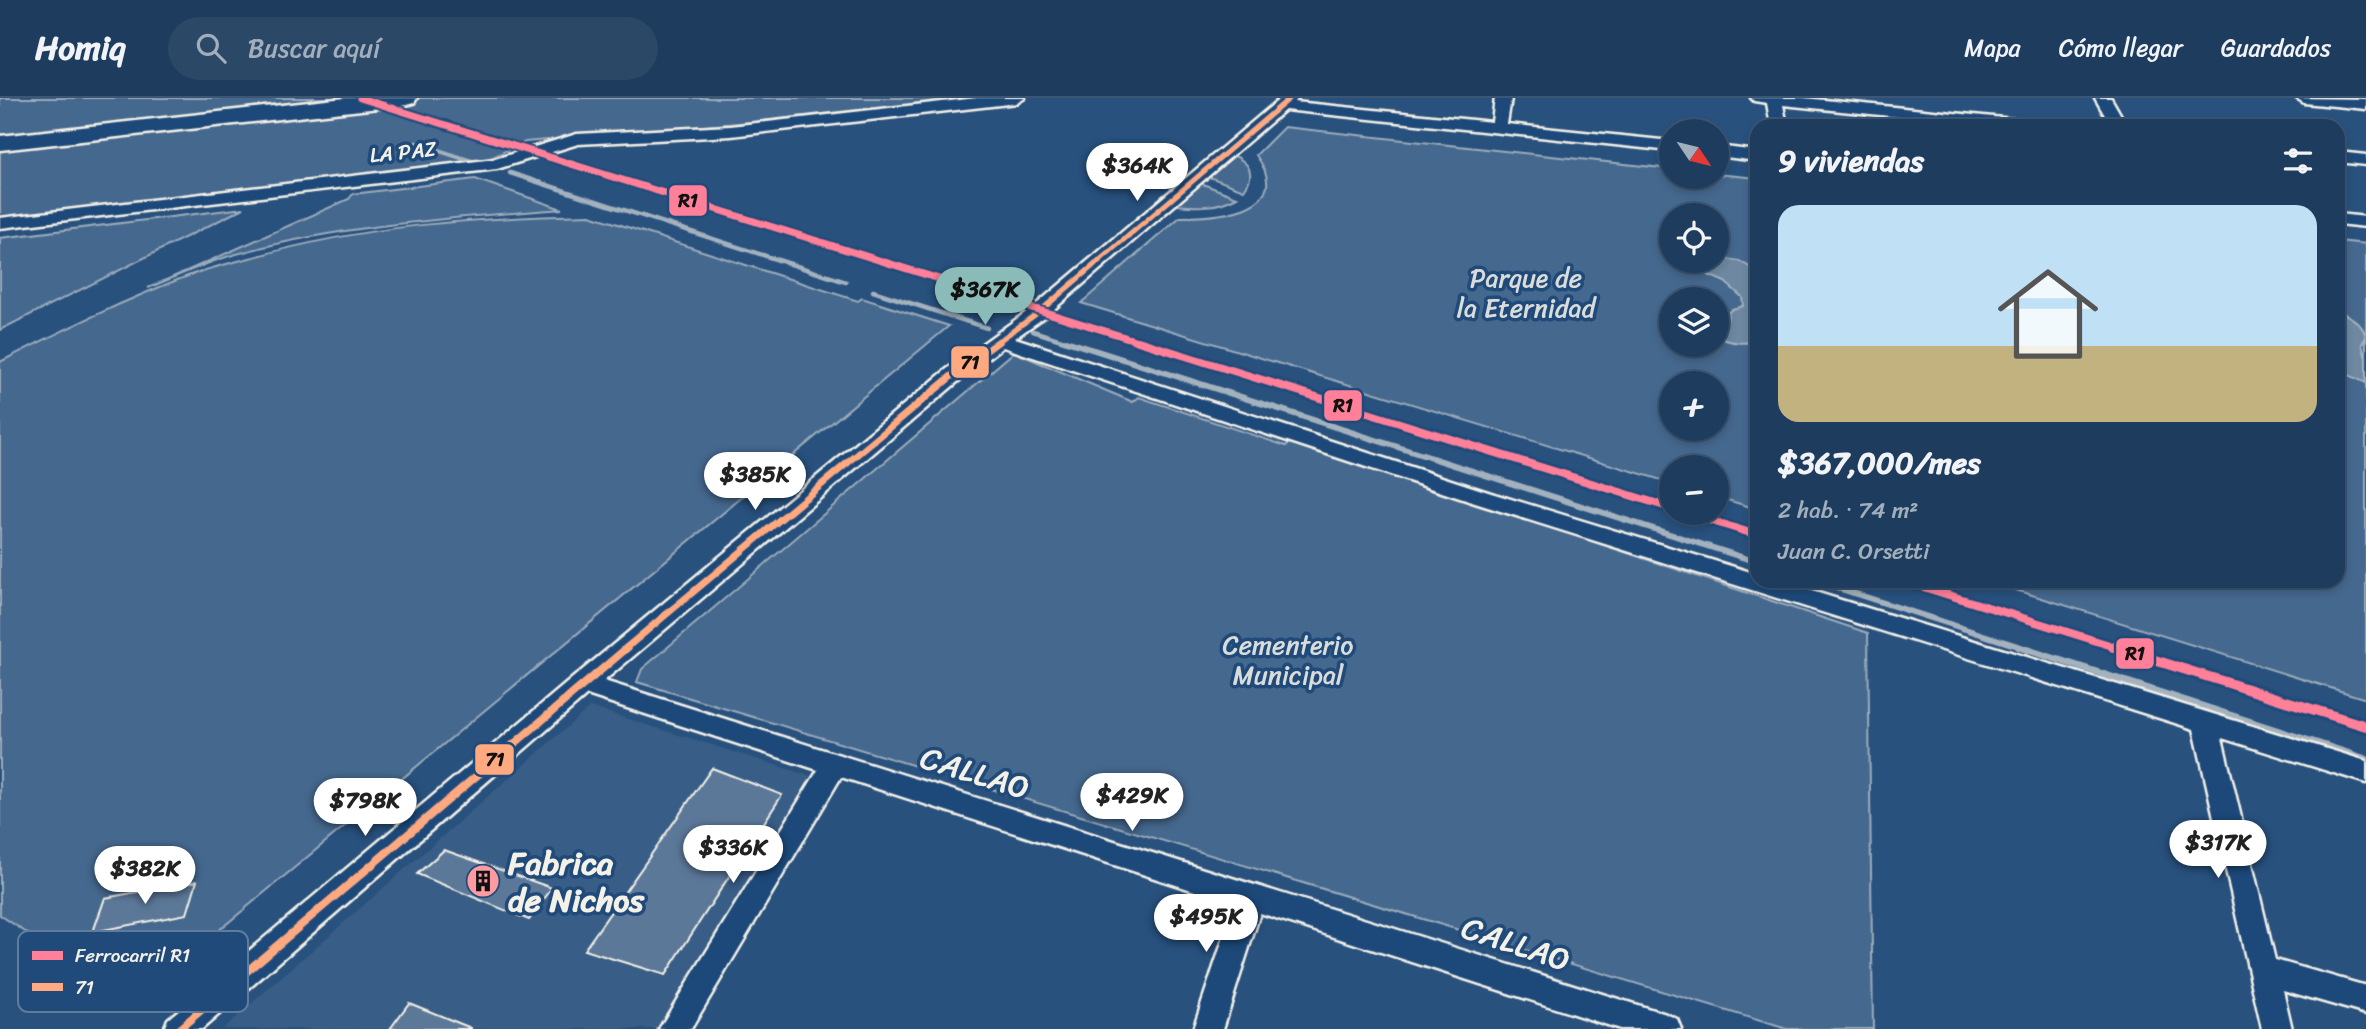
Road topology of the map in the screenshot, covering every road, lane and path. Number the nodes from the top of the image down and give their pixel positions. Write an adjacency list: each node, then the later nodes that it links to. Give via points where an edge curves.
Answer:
1 (406, 98): 15 (highway)
2 (1017, 98): 23 (street, LA PAZ, via 731,131 577,139 495,164)
3 (1503, 98): 14 (street)
4 (1769, 98): 10 (street); 11 (street)
5 (2104, 98): 12 (street)
6 (2304, 98): 8 (street)
7 (1285, 102): 14 (street); 24 (street, via 1039,312)
8 (2357, 102)
9 (88, 111): 13 (highway)
10 (1776, 119)
11 (1967, 119)
12 (2115, 119)
13 (0, 121)
14 (1499, 128): 16 (street)
15 (0, 143)
16 (1659, 145)
17 (1729, 152): 18 (street)
18 (1750, 155)
19 (2345, 158): 20 (street)
20 (2366, 160)
21 (2345, 220): 22 (street)
22 (2366, 222)
23 (0, 223)
24 (1000, 340): 25 (street); 27 (street)
25 (1750, 580)
26 (1776, 588): 28 (street)
27 (583, 684): 29 (street, CALLAO); 32 (street)
28 (2206, 720): 30 (street); 33 (street)
29 (834, 766): 31 (street, CALLAO); 37 (street)
30 (2366, 772)
31 (1252, 895): 38 (street); 39 (street, CALLAO)
32 (248, 970)
33 (2264, 971): 34 (street); 40 (street)
34 (2366, 1000)
35 (199, 1012): 36 (street)
36 (179, 1029)
37 (674, 1029)
38 (1208, 1029)
39 (1666, 1029)
40 (2277, 1029)

